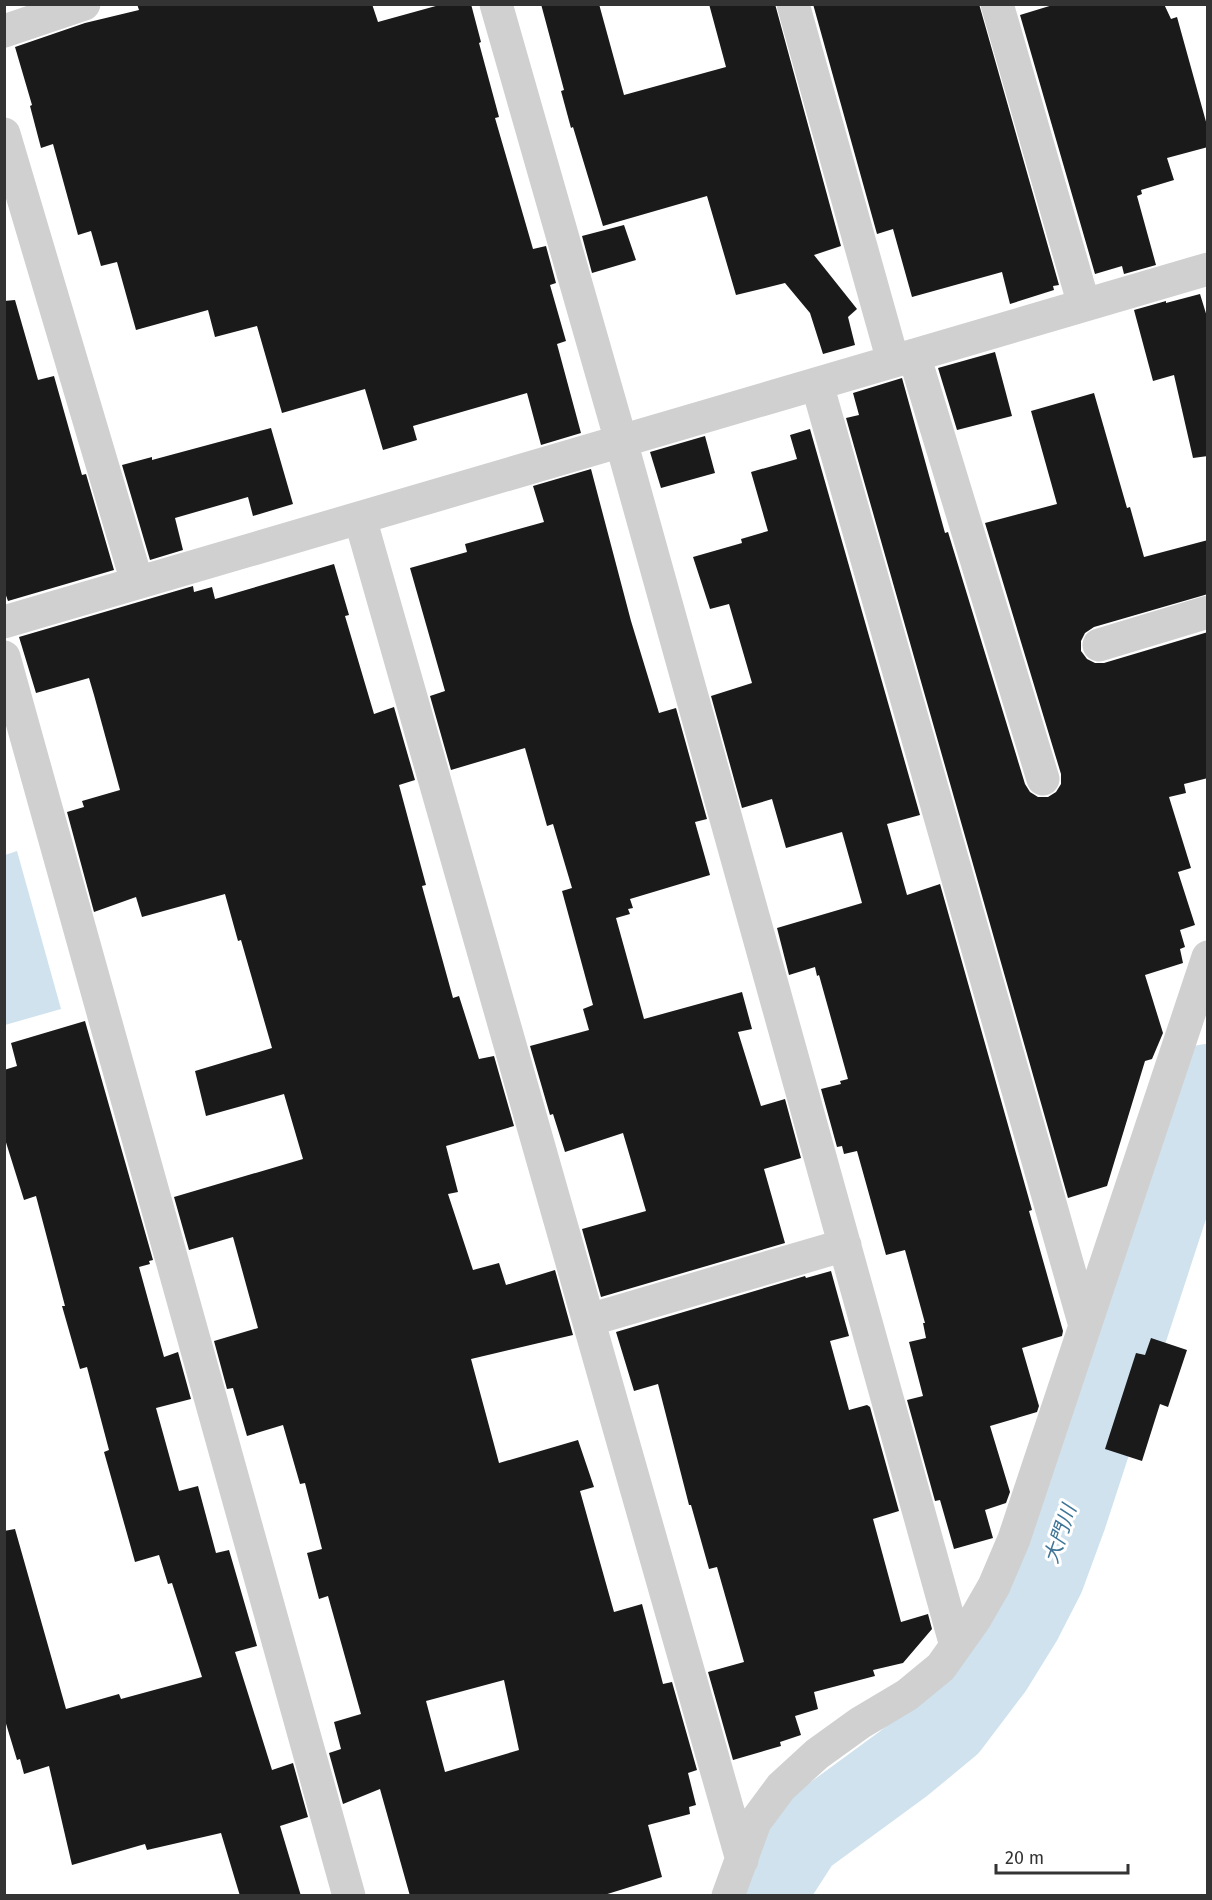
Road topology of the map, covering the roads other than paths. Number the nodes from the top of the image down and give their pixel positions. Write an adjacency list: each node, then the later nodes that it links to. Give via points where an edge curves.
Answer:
1 (84, 4): 5 (street)
2 (496, 4): 11 (street)
3 (793, 4): 9 (street)
4 (997, 4): 8 (street)
5 (4, 31)
6 (4, 134): 13 (street)
7 (1208, 269): 8 (street)
8 (1084, 305): 9 (street)
9 (903, 358): 10 (street); 18 (street)
10 (817, 384): 11 (street); 22 (street)
11 (621, 441): 12 (street); 20 (street)
12 (360, 518): 13 (street); 21 (street)
13 (137, 582): 15 (street)
14 (1208, 612): 16 (street)
15 (4, 622)
16 (1099, 645)
17 (4, 657): 25 (street)
18 (1043, 779)
19 (1208, 957): 22 (street)
20 (845, 1245): 21 (street); 23 (street)
21 (589, 1320): 24 (street)
22 (1085, 1326): 23 (street, via 1014,1539 994,1586)
23 (956, 1646): 24 (street, via 941,1667 907,1695 842,1735 781,1787 755,1822)
24 (742, 1860): 26 (street)
25 (350, 1896)
26 (728, 1896)

